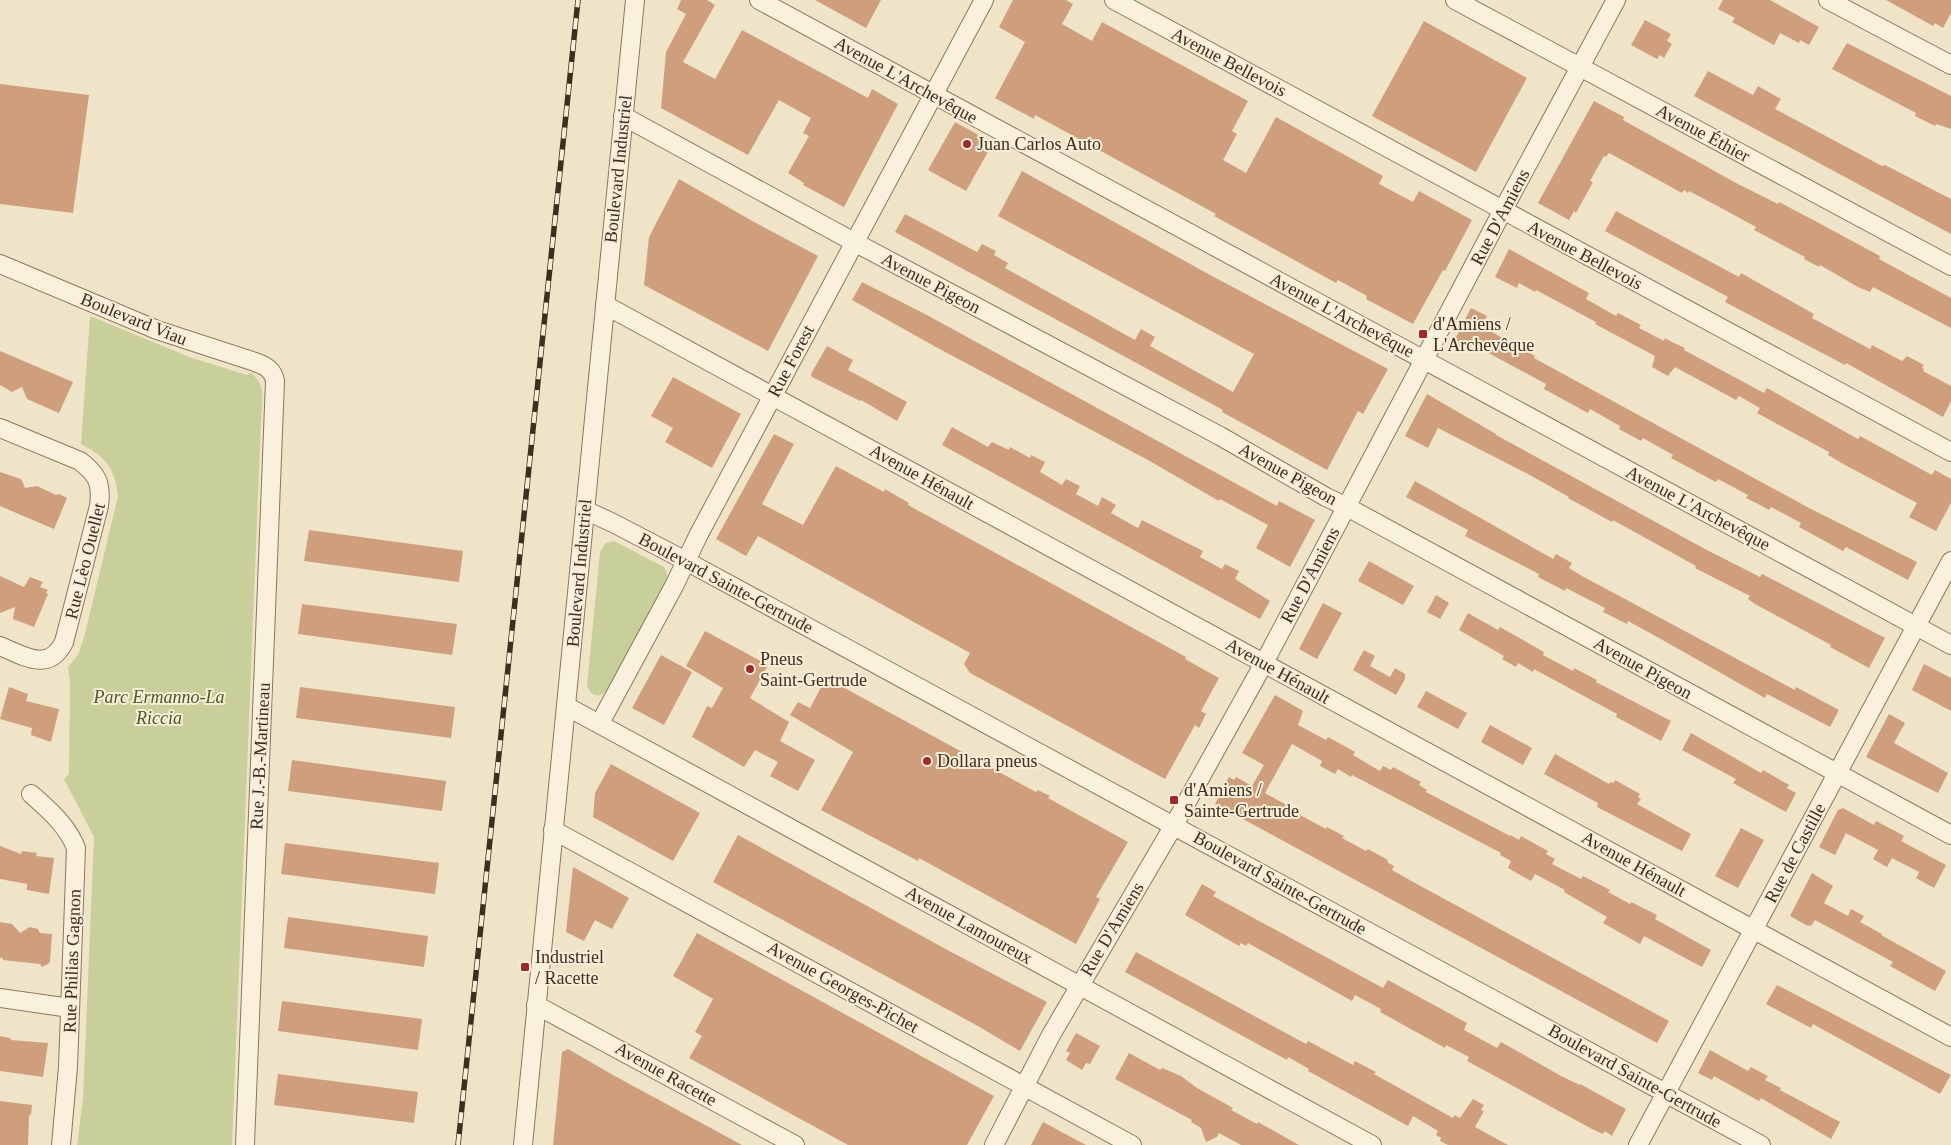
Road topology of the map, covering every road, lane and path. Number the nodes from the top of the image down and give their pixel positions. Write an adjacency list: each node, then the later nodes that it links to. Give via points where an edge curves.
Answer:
1 (635, 0): 11 (street, Boulevard Industriel)
2 (760, 0): 10 (street, Avenue L'Archevêque)
3 (984, 0): 10 (street, Rue Forest)
4 (1114, 0): 12 (street, Avenue Bellevois)
5 (1455, 0): 9 (street, Avenue Éthier)
6 (1616, 0): 9 (street, Rue D'Amiens)
7 (1828, 0): 8 (street)
8 (1951, 65)
9 (1580, 67): 12 (street, Rue D'Amiens); 15 (street, Avenue Éthier)
10 (933, 95): 13 (street, Rue Forest); 17 (street, Avenue L'Archevêque)
11 (623, 116): 13 (street, Avenue Pigeon); 16 (street, Boulevard Industriel)
12 (1503, 210): 17 (street, Rue D'Amiens); 21 (street, Avenue Bellevois)
13 (854, 242): 19 (street, Rue Forest); 22 (street, Avenue Pigeon)
14 (0, 264): 18 (street, Boulevard Viau, via 158,330)
15 (1951, 266)
16 (605, 305): 19 (street, Avenue Hénault); 23 (street, Boulevard Industriel)
17 (1425, 360): 22 (street, Rue D'Amiens); 26 (street, Avenue L'Archevêque)
18 (269, 369): 46 (street, Rue J.-B.-Martineau, via 275,381)
19 (773, 396): 24 (street, Rue Forest); 29 (street, Avenue Hénault)
20 (0, 428): 28 (street, Rue Lèo Ouellet, via 80,461 98,478 101,493 59,653 39,661)
21 (1951, 452)
22 (1347, 507): 29 (street, Rue D'Amiens); 32 (street, Avenue Pigeon)
23 (585, 510): 24 (street, Boulevard Sainte-Gertrude); 30 (street, Boulevard Industriel)
24 (686, 561): 31 (street, Rue Forest); 34 (street, Boulevard Sainte-Gertrude)
25 (1951, 561): 26 (street, Rue de Castille)
26 (1917, 626): 27 (street, Avenue L'Archevêque); 32 (street, Rue de Castille)
27 (1951, 645)
28 (0, 646)
29 (1264, 663): 34 (street, Rue D'Amiens); 37 (street, Avenue Hénault)
30 (566, 706): 31 (street, Avenue Lamoureux); 35 (street, Boulevard Industriel)
31 (600, 723): 38 (street, Avenue Lamoureux)
32 (1837, 774): 36 (street, Avenue Pigeon); 37 (street, Rue de Castille)
33 (31, 794): 41 (street, Rue Philias Gagnon, via 62,823 76,848)
34 (1174, 825): 38 (street, Rue D'Amiens); 44 (street, Boulevard Sainte-Gertrude)
35 (553, 830): 40 (street, Boulevard Industriel); 43 (street, Avenue Georges-Pichet)
36 (1951, 835)
37 (1754, 930): 42 (street, Avenue Hénault); 44 (street, Rue de Castille)
38 (1079, 986): 43 (street, Rue D'Amiens); 51 (street, Avenue Lamoureux)
39 (0, 998): 41 (street)
40 (536, 1005): 47 (street, Boulevard Industriel); 48 (street, Avenue Racette)
41 (70, 1008): 45 (street, Rue Philias Gagnon)
42 (1951, 1037)
43 (1025, 1086): 49 (street, Rue D'Amiens); 50 (street, Avenue Georges-Pichet)
44 (1666, 1093): 52 (street, Rue de Castille); 53 (street, Boulevard Sainte-Gertrude)
45 (61, 1145)
46 (245, 1145)
47 (523, 1145)
48 (795, 1145)
49 (994, 1145)
50 (1132, 1145)
51 (1372, 1145)
52 (1638, 1145)
53 (1761, 1145)

